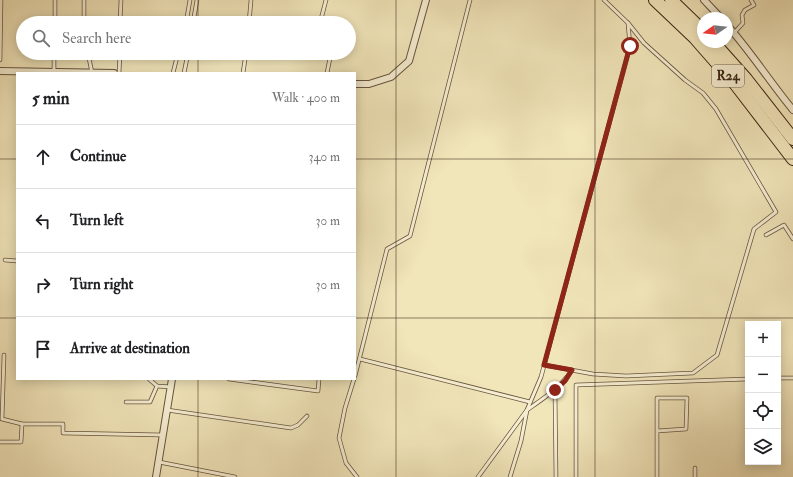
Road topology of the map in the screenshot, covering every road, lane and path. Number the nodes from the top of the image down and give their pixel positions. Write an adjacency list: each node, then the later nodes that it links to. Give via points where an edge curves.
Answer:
1 (1, 0): 28 (lane)
2 (55, 0): 17 (lane)
3 (84, 0): 18 (lane)
4 (121, 0): 19 (lane)
5 (190, 0): 20 (lane)
6 (197, 0): 21 (lane)
7 (251, 0): 22 (lane)
8 (326, 0): 23 (lane)
9 (426, 0): 45 (street, via 409,61 391,77 369,84)
10 (470, 0): 54 (lane, via 410,236 387,249)
11 (604, 0): 24 (lane)
12 (655, 0): 48 (highway, R24, via 695,38 737,86)
13 (671, 0): 25 (highway)
14 (704, 0): 16 (street)
15 (751, 0): 26 (lane, via 754,5 745,10 742,15 743,22)
16 (715, 12)
17 (55, 16)
18 (84, 16)
19 (120, 16)
20 (187, 16)
21 (194, 16)
22 (250, 16)
23 (322, 16)
24 (628, 23): 55 (lane, via 630,46); 56 (lane, via 644,43 703,93 716,109 776,212 754,229 717,356 693,373 626,376)
25 (697, 25)
26 (734, 33): 46 (street)
27 (718, 48): 47 (highway, R24)
28 (0, 60)
29 (54, 60): 38 (lane)
30 (89, 60): 39 (lane)
31 (120, 60): 40 (lane)
32 (176, 60): 41 (lane)
33 (187, 60): 42 (lane)
34 (245, 60): 43 (lane)
35 (330, 60): 44 (lane)
36 (0, 71): 37 (street)
37 (32, 72): 38 (street)
38 (54, 72): 39 (street)
39 (92, 72)
40 (119, 72)
41 (173, 72)
42 (184, 72)
43 (244, 72)
44 (327, 72)
45 (356, 84)
46 (793, 110)
47 (793, 140)
48 (793, 159)
49 (766, 235): 50 (lane, via 784,225)
50 (793, 239)
51 (5, 260): 52 (lane)
52 (16, 261)
53 (4, 355): 74 (lane, via 2,420)
54 (360, 359): 57 (lane); 70 (lane)
55 (544, 365): 56 (lane); 70 (lane)
56 (572, 370): 68 (lane)
57 (356, 373)
58 (781, 378): 59 (lane)
59 (793, 378)
60 (745, 379): 86 (lane, via 576,385)
61 (150, 380): 66 (lane)
62 (172, 380): 67 (street)
63 (236, 380): 64 (lane, via 318,391)
64 (319, 380)
65 (354, 380): 82 (lane, via 339,438 346,463)
66 (157, 386): 67 (lane); 69 (lane, via 150,402)
67 (171, 387): 71 (street)
68 (555, 390): 72 (lane); 85 (lane)
69 (126, 402)
70 (530, 402): 72 (lane)
71 (167, 410): 73 (lane, via 291,428); 76 (street)
72 (527, 410): 83 (lane); 84 (lane)
73 (307, 416)
74 (22, 424): 76 (lane, via 63,424 63,433); 77 (lane, via 21,442)
75 (657, 431): 75 (lane, via 686,430 687,398 657,398); 87 (lane)
76 (163, 435): 78 (street)
77 (0, 442)
78 (159, 462): 80 (street); 81 (lane)
79 (695, 468): 88 (lane)
80 (156, 477)
81 (235, 477)
82 (357, 477)
83 (478, 477)
84 (510, 477)
85 (556, 477)
86 (576, 477)
87 (658, 477)
88 (695, 477)

